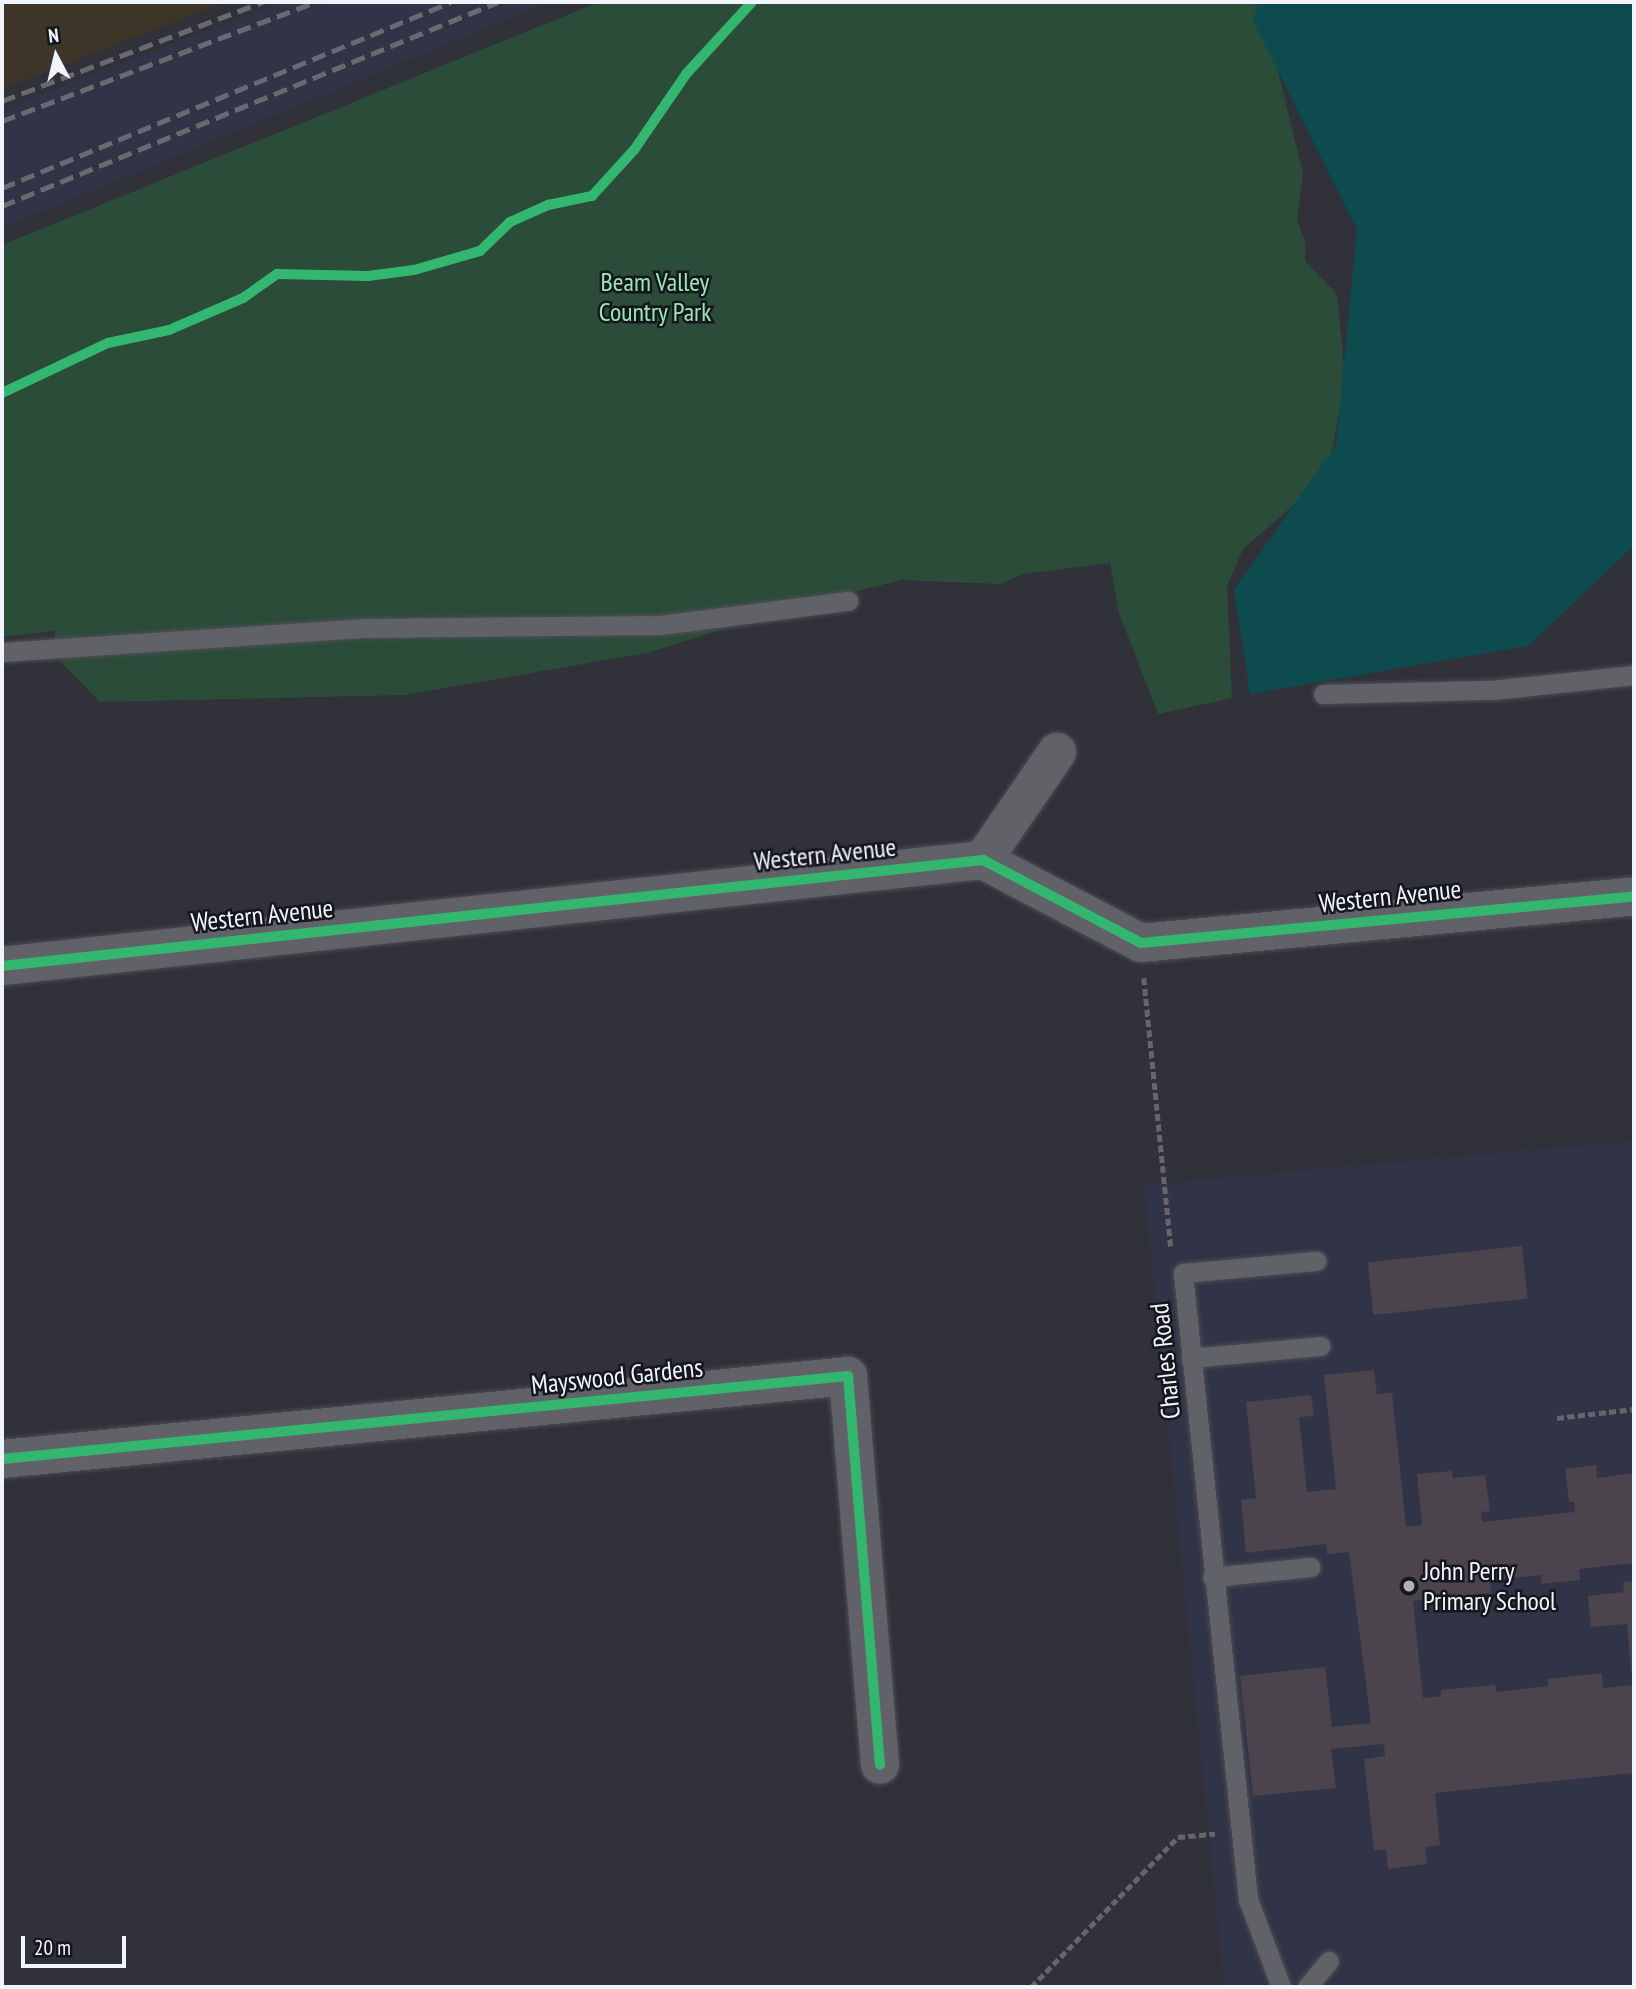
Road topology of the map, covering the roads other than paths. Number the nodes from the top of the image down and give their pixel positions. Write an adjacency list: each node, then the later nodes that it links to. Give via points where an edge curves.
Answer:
1 (848, 601): 2 (lane, via 660,625 365,628)
2 (2, 652)
3 (1634, 675): 4 (lane, via 1492,690)
4 (1323, 694)
5 (1057, 751): 6 (street)
6 (983, 860): 7 (street, Western Avenue, via 1141,943); 8 (street, Western Avenue)
7 (1634, 896)
8 (2, 966)
9 (1316, 1261): 11 (lane, Charles Road, via 1183,1273)
10 (1320, 1346): 11 (lane)
11 (1191, 1359): 14 (lane, Charles Road)
12 (2, 1459): 15 (street, Mayswood Gardens, via 848,1376)
13 (1310, 1567): 14 (lane)
14 (1212, 1577): 17 (lane, Charles Road, via 1248,1899)
15 (880, 1765)
16 (1329, 1961): 18 (lane)
17 (1281, 1987)
18 (1307, 1987)

